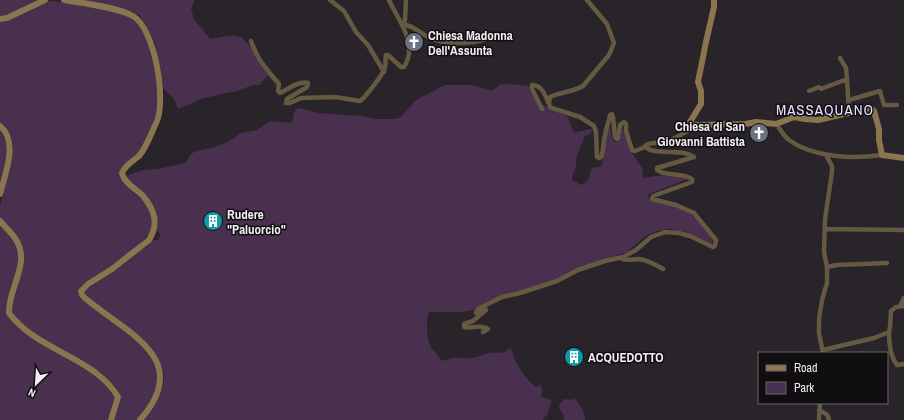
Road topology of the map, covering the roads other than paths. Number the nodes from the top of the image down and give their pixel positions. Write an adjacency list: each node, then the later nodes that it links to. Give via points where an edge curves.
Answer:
1 (44, 0): 8 (street, via 4,20)
2 (64, 0): 45 (street, via 120,11 138,19 150,40 158,69 159,116 143,150 122,173 124,179 151,207 155,228 153,234 144,244 81,291 85,298 146,347 157,361 161,379 158,392)
3 (330, 0): 13 (street, via 344,12)
4 (388, 0): 9 (street)
5 (406, 0): 9 (street)
6 (587, 0): 17 (street, via 607,24 614,40 614,47 583,86 550,97)
7 (714, 0): 22 (street, via 698,82 701,104 690,122)
8 (0, 19)
9 (403, 25): 10 (street, via 409,25 427,37 443,41 473,43); 13 (street, via 409,45 406,65 401,67 386,56)
10 (495, 37)
11 (251, 41): 13 (street, via 261,64 278,84 280,93 302,82 308,83 287,99 287,103 301,98 321,97 360,101)
12 (840, 58): 14 (street, via 846,68)
13 (384, 72)
14 (847, 79): 15 (street); 16 (street)
15 (810, 91)
16 (849, 100): 18 (street, via 880,91 884,105); 20 (street)
17 (549, 104): 19 (street, via 540,88 532,85); 24 (street, via 550,107 580,117 594,126 599,158 612,114 617,139 620,125 624,122 632,150)
18 (897, 105)
19 (542, 108)
20 (849, 113): 23 (street, via 818,120 790,117); 26 (street, via 870,108 874,111)
21 (0, 126): 28 (street, via 6,131 10,152)
22 (694, 126): 23 (street, via 756,122); 24 (street, via 670,141 654,142)
23 (777, 126): 25 (street, via 789,139 814,152)
24 (645, 147): 32 (street, via 657,151 678,151 694,157 657,168 663,173 687,176 692,182 653,196 652,199 694,213 716,240 716,244 713,247 690,236 665,232 651,237 636,250)
25 (826, 155): 26 (street, via 864,158); 30 (street, via 832,172)
26 (882, 155): 27 (street)
27 (904, 158)
28 (0, 194)
29 (0, 222): 44 (street, via 15,237 21,250 20,268 10,299 9,313 16,323 41,342 102,376 118,397)
30 (825, 229): 31 (street); 34 (street, via 824,252)
31 (904, 230)
32 (622, 257): 35 (street, via 625,260 644,260); 38 (street, via 578,270 557,281 502,297 478,309 476,313 486,310 473,321 464,324 464,327 482,326 488,329)
33 (886, 263): 34 (street)
34 (827, 267): 40 (street, via 827,283 819,319)
35 (663, 269)
36 (904, 298): 37 (street)
37 (902, 306): 39 (street, via 890,311)
38 (483, 332)
39 (889, 332): 40 (street); 41 (street, via 889,343 895,362 897,365)
40 (823, 352)
41 (904, 364)
42 (820, 404): 43 (street)
43 (819, 410): 46 (street); 47 (street, via 826,414)
44 (111, 420)
45 (140, 420)
46 (819, 420)
47 (829, 420)

